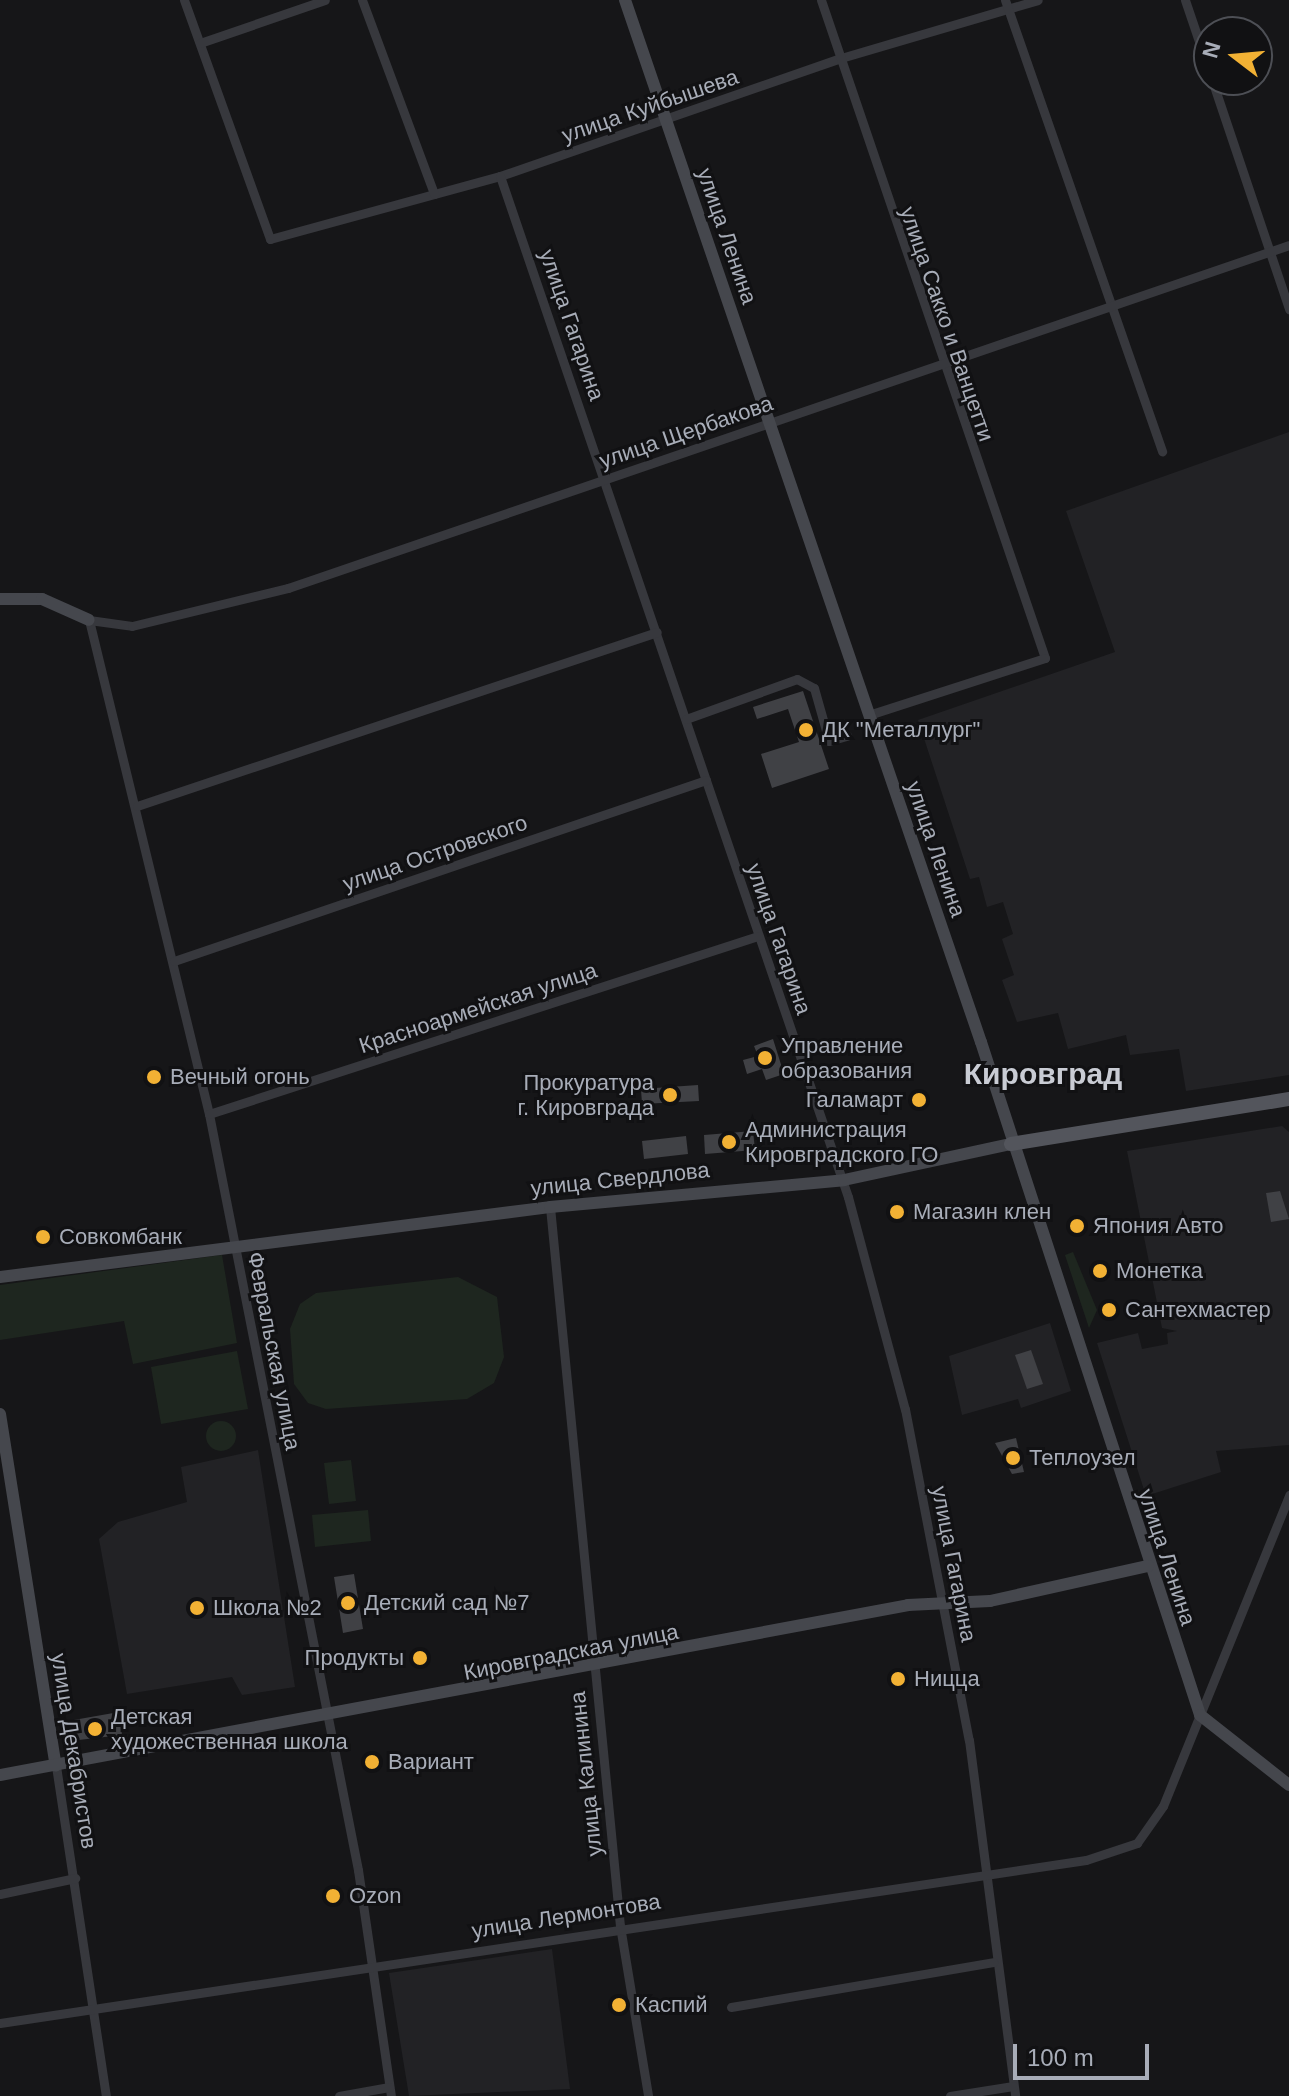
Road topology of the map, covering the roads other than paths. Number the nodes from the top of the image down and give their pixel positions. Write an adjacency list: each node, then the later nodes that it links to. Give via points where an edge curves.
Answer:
1 (184, 0): 10 (street)
2 (325, 0): 10 (street)
3 (362, 0): 15 (street)
4 (625, 0): 13 (main road, улица Ленина)
5 (821, 0): 11 (street, улица Сакко и Ванцетти)
6 (1038, 0): 8 (street, улица Куйбышева)
7 (1185, 0): 9 (street)
8 (1007, 5): 11 (street, улица Куйбышева); 18 (street)
9 (1193, 24)
10 (200, 43): 15 (street, улица Куйбышева, via 270,239)
11 (841, 58): 13 (street, улица Куйбышева); 20 (street, улица Сакко и Ванцетти)
12 (1217, 96): 17 (street)
13 (665, 120): 14 (street, улица Куйбышева); 21 (main road, улица Ленина)
14 (500, 176): 15 (street, улица Куйбышева); 23 (street, улица Гагарина)
15 (434, 194)
16 (1289, 245): 17 (street, улица Щербакова)
17 (1269, 252): 18 (street, улица Щербакова); 19 (street)
18 (1108, 305): 20 (street, улица Щербакова); 22 (street)
19 (1289, 309)
20 (939, 363): 21 (street, улица Щербакова); 27 (street, улица Сакко и Ванцетти, via 1045,658)
21 (770, 422): 23 (street, улица Щербакова); 27 (main road, улица Ленина)
22 (1162, 452)
23 (606, 477): 25 (street, улица Щербакова, via 288,588 132,626); 26 (street, улица Гагарина)
24 (0, 599): 25 (main road, via 32,596)
25 (89, 620): 31 (street, Февральская улица)
26 (657, 632): 28 (street, улица Гагарина); 31 (street)
27 (869, 715): 36 (main road, улица Ленина)
28 (686, 719): 29 (street, via 797,679 814,688 829,741); 30 (street, улица Гагарина)
29 (847, 736)
30 (706, 780): 32 (street, улица Гагарина); 33 (street, улица Островского)
31 (137, 806): 33 (street, Февральская улица)
32 (758, 936): 35 (street, Красноармейская улица); 37 (street, улица Гагарина)
33 (174, 961): 35 (street, Февральская улица)
34 (1289, 1099): 36 (main road, улица Свердлова)
35 (209, 1114): 39 (street, Февральская улица)
36 (1011, 1144): 37 (main road, улица Свердлова); 43 (main road, улица Ленина)
37 (844, 1180): 38 (main road, улица Свердлова); 44 (street, улица Гагарина, via 905,1409)
38 (550, 1207): 39 (main road, улица Свердлова); 45 (street, улица Калинина)
39 (235, 1245): 40 (main road, улица Свердлова); 47 (street, Февральская улица)
40 (0, 1277)
41 (0, 1414): 48 (main road, улица Декабристов)
42 (1289, 1495): 46 (street)
43 (1148, 1566): 44 (main road, Кировградская улица); 46 (main road, улица Ленина)
44 (944, 1605): 45 (main road, Кировградская улица, via 908,1605); 51 (street, улица Гагарина)
45 (593, 1668): 47 (main road, Кировградская улица); 54 (street, улица Калинина)
46 (1200, 1715): 50 (main road); 51 (street, улица Лермонтова, via 1163,1806 1137,1843 1086,1860)
47 (328, 1719): 48 (main road, Кировградская улица); 56 (street, Февральская улица)
48 (56, 1766): 49 (main road, Кировградская улица); 52 (street, улица Декабристов)
49 (0, 1775)
50 (1289, 1785)
51 (985, 1871): 54 (street, улица Лермонтова); 55 (street, улица Гагарина)
52 (75, 1878): 53 (street); 57 (street, улица Декабристов)
53 (0, 1894)
54 (620, 1926): 56 (street, улица Лермонтова); 64 (street, улица Калинина)
55 (993, 1962): 58 (street); 60 (street, улица Гагарина)
56 (370, 1964): 57 (street, улица Лермонтова); 61 (street, Февральская улица)
57 (93, 2006): 59 (street, улица Лермонтова); 62 (street, улица Декабристов)
58 (731, 2007)
59 (0, 2023)
60 (1014, 2091): 65 (street)
61 (390, 2092): 63 (street)
62 (106, 2096)
63 (339, 2096)
64 (648, 2096)
65 (950, 2096)

